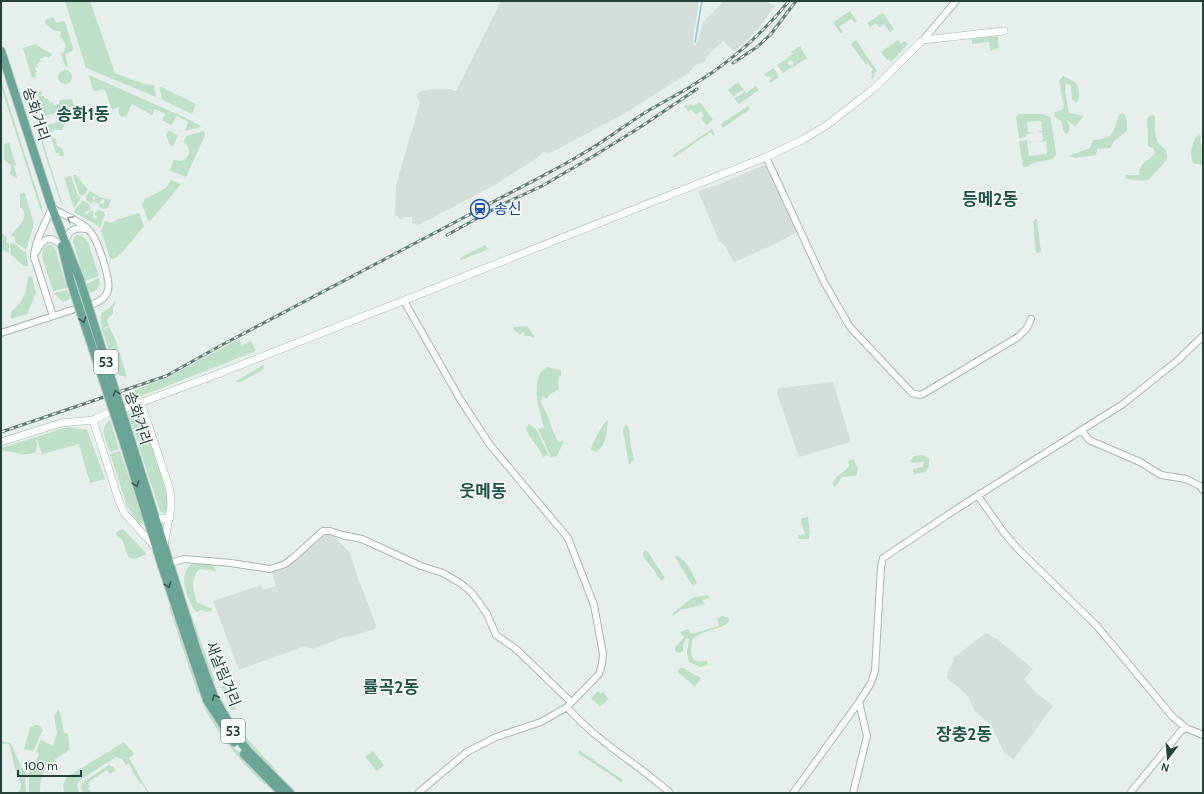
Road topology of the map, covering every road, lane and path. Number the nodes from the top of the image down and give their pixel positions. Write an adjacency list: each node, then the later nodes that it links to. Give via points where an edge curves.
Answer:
1 (956, 1): 3 (street)
2 (1004, 31): 3 (main road)
3 (923, 40): 5 (main road, via 875,87 826,125)
4 (1, 51): 6 (main road, 송화거리 / 53)
5 (766, 157): 10 (main road); 14 (street, via 824,282 850,327 912,393 923,394 1018,337 1027,328)
6 (52, 208): 7 (street, one-way to 6); 8 (main road, 송화거리 / 53); 9 (street, via 34,249)
7 (89, 229): 8 (street, via 72,231); 11 (street, via 96,238 108,274 109,286 104,299)
8 (63, 244): 9 (street, via 48,238 44,240); 23 (main road, 송화거리 / 53, one-way to 23, bridge, via 71,283); 23 (main road, 송화거리 / 53, one-way to 8, bridge, via 80,280)
9 (34, 257): 13 (street)
10 (404, 300): 17 (main road); 32 (street, via 460,399 490,445 559,525 576,555 594,605 603,654 599,674)
11 (93, 304)
12 (72, 310): 13 (street)
13 (53, 316): 15 (street)
14 (1030, 319)
15 (1, 333)
16 (1203, 336): 21 (street, via 1178,360 1117,409)
17 (141, 403): 18 (main road); 26 (main road, via 170,490)
18 (126, 408)
19 (108, 414): 20 (main road)
20 (93, 420): 22 (main road, via 61,424); 28 (main road, via 124,514)
21 (1082, 431): 24 (street, via 1094,443 1140,462 1162,475 1186,479); 25 (street)
22 (1, 442)
23 (128, 445): 27 (main road, 송화거리 / 53)
24 (1203, 490)
25 (978, 496): 31 (street, via 883,558 875,672); 33 (street, via 1016,547 1096,626 1172,716)
26 (170, 517): 27 (main road); 29 (main road)
27 (152, 522): 28 (main road); 29 (main road, 송화거리 / 53)
28 (136, 528): 29 (main road)
29 (160, 547): 30 (main road, 새살림거리 / 53)
30 (165, 564): 32 (street, via 184,559 270,569 290,561 323,531 362,538 460,583 478,601 496,635 525,657); 35 (main road, 새살림거리 / 53, one-way to 35, via 207,700 233,740); 36 (main road, 새살림거리 / 53, one-way to 30, via 248,751 214,697)
31 (859, 702): 39 (street); 40 (street, via 867,736)
32 (569, 704): 37 (street, via 541,722 496,737 467,752); 38 (street, via 588,730)
33 (1186, 728): 34 (street); 41 (street)
34 (1203, 735)
35 (282, 793)
36 (290, 793)
37 (418, 793)
38 (670, 793)
39 (792, 793)
40 (852, 793)
41 (1130, 793)

